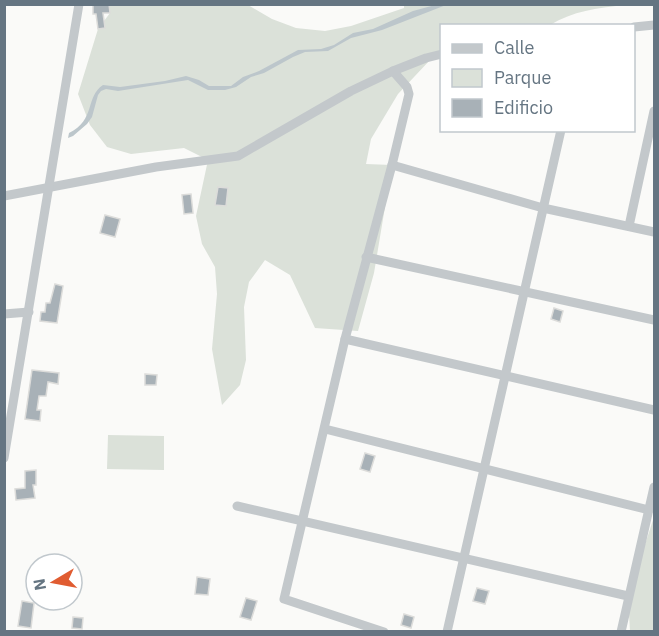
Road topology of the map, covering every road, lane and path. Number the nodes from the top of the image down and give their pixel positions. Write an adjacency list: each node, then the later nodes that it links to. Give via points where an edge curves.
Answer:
1 (79, 4): 9 (street)
2 (654, 25): 3 (street)
3 (635, 27)
4 (440, 54): 5 (street)
5 (393, 71): 8 (street, via 409,94); 9 (street, via 238,156)
6 (654, 111): 12 (street)
7 (561, 132): 11 (street)
8 (392, 165): 11 (street); 14 (street)
9 (50, 187): 10 (street); 16 (street)
10 (4, 196)
11 (543, 208): 12 (street); 15 (street)
12 (629, 226): 13 (street)
13 (654, 232)
14 (366, 257): 15 (street); 19 (street)
15 (524, 291): 18 (street); 20 (street)
16 (29, 312): 17 (street); 23 (street)
17 (4, 314)
18 (654, 320)
19 (345, 339): 20 (street); 22 (street)
20 (505, 376): 21 (street); 25 (street)
21 (654, 410)
22 (325, 429): 25 (street); 29 (street)
23 (7, 430): 24 (street)
24 (4, 458)
25 (484, 468): 28 (street); 30 (street)
26 (654, 487): 28 (street)
27 (237, 506): 29 (street)
28 (649, 510): 31 (street)
29 (302, 521): 30 (street); 32 (street, via 284,599)
30 (464, 558): 31 (street); 33 (street)
31 (628, 596): 34 (street)
32 (384, 632)
33 (447, 632)
34 (621, 632)

